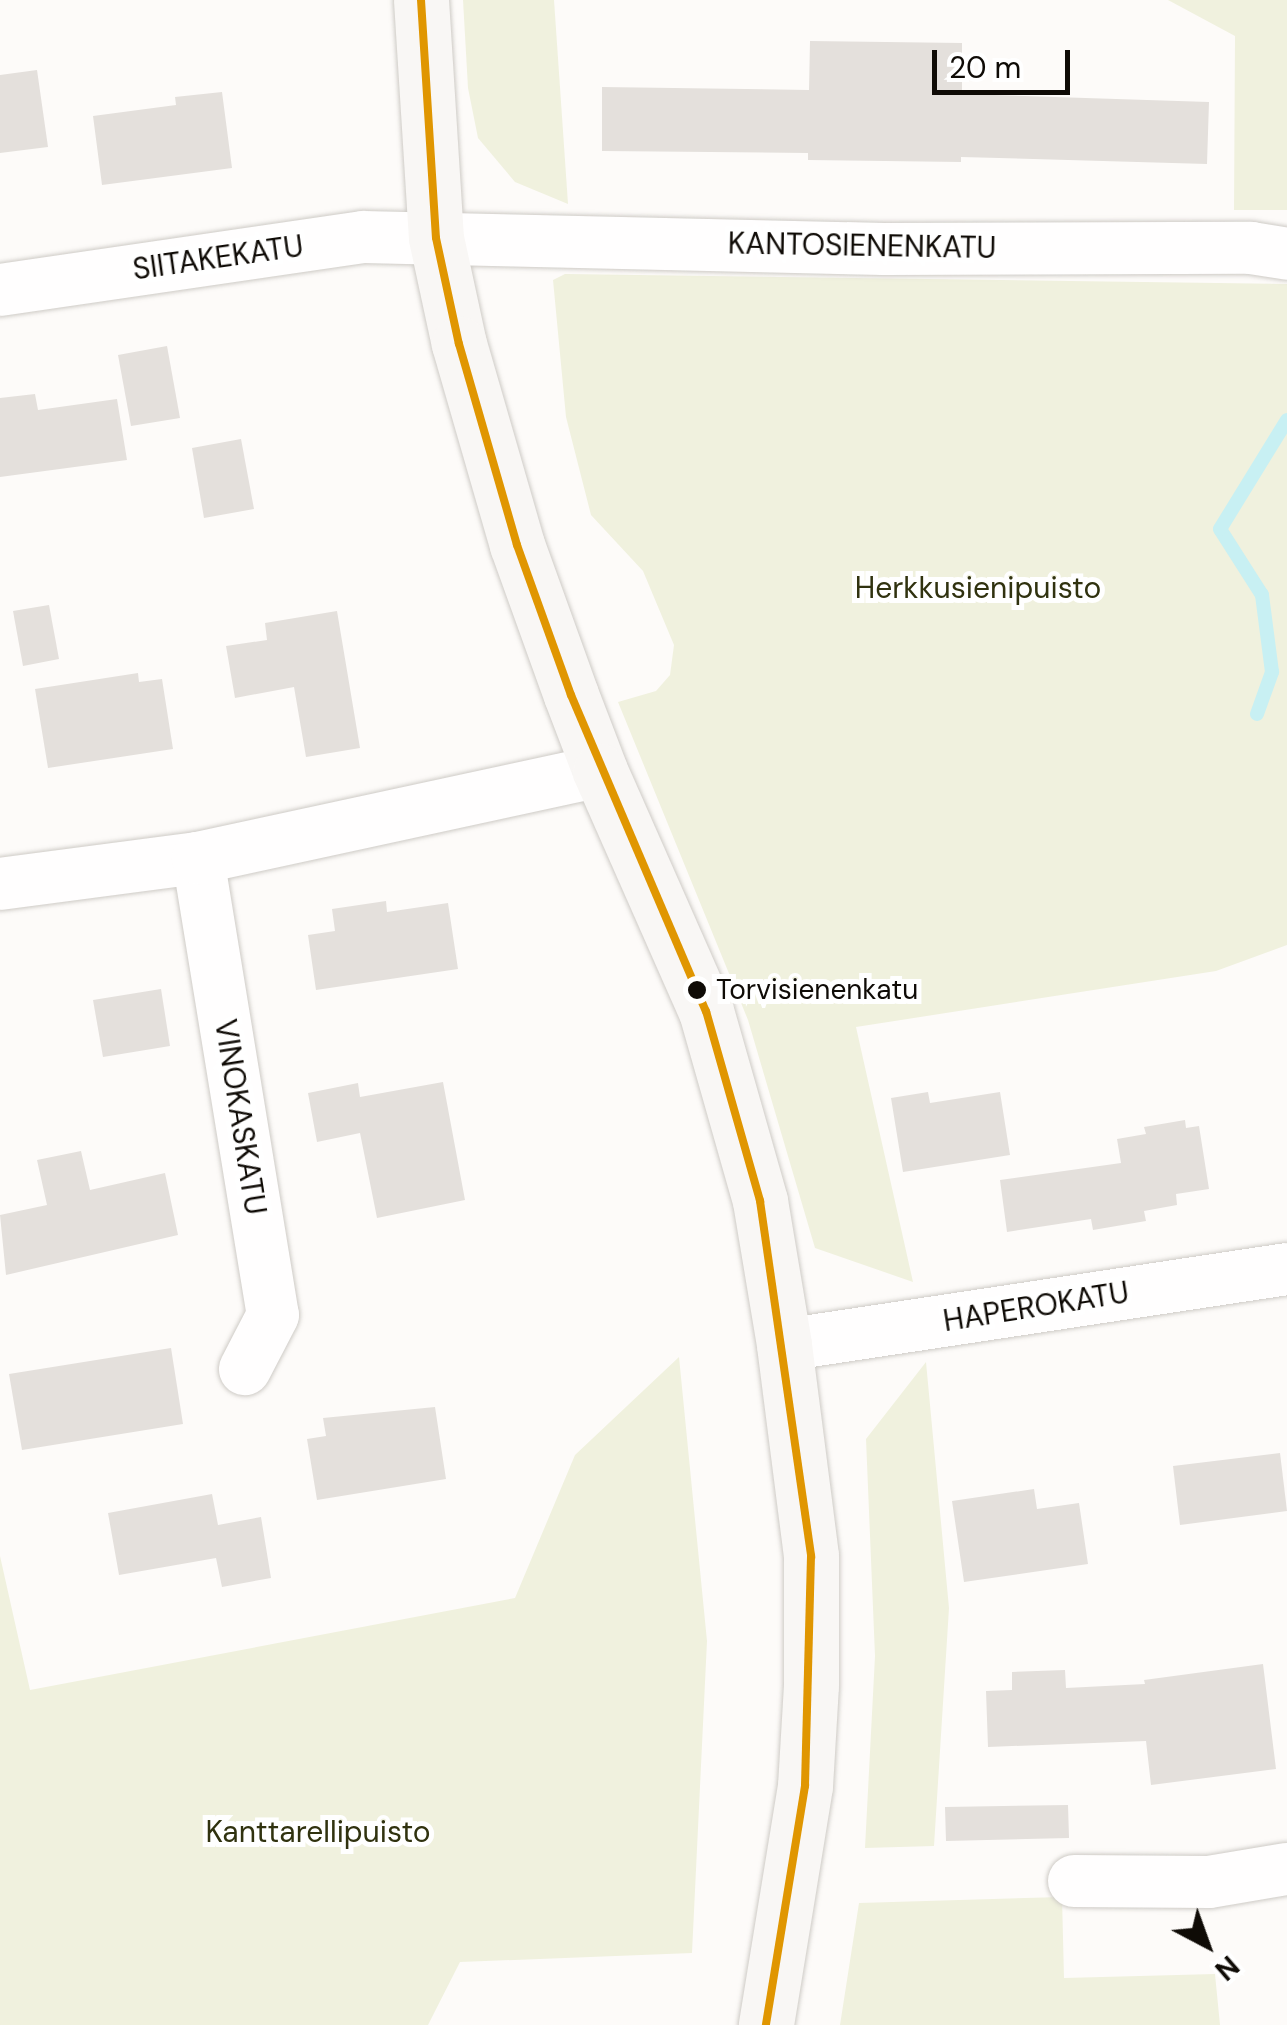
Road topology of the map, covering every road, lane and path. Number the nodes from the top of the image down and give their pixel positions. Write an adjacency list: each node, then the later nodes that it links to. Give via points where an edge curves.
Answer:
1 (422, 0): 2 (main road)
2 (436, 238): 3 (street, KANTOSIENENKATU, via 884,249 1250,248); 4 (street, SIITAKEKATU, via 363,237); 5 (main road, via 458,344 517,544)
3 (1287, 254)
4 (0, 290)
5 (600, 772): 6 (street); 9 (main road, via 706,1011 752,1169)
6 (198, 858): 7 (street); 10 (street, VINOKASKATU, via 273,1315)
7 (0, 884)
8 (1287, 1269): 9 (street, HAPEROKATU)
9 (784, 1345): 13 (main road, via 810,1556 811,1685 806,1786)
10 (245, 1369)
11 (1287, 1869): 12 (street, via 1209,1882)
12 (1074, 1882)
13 (766, 2025)

